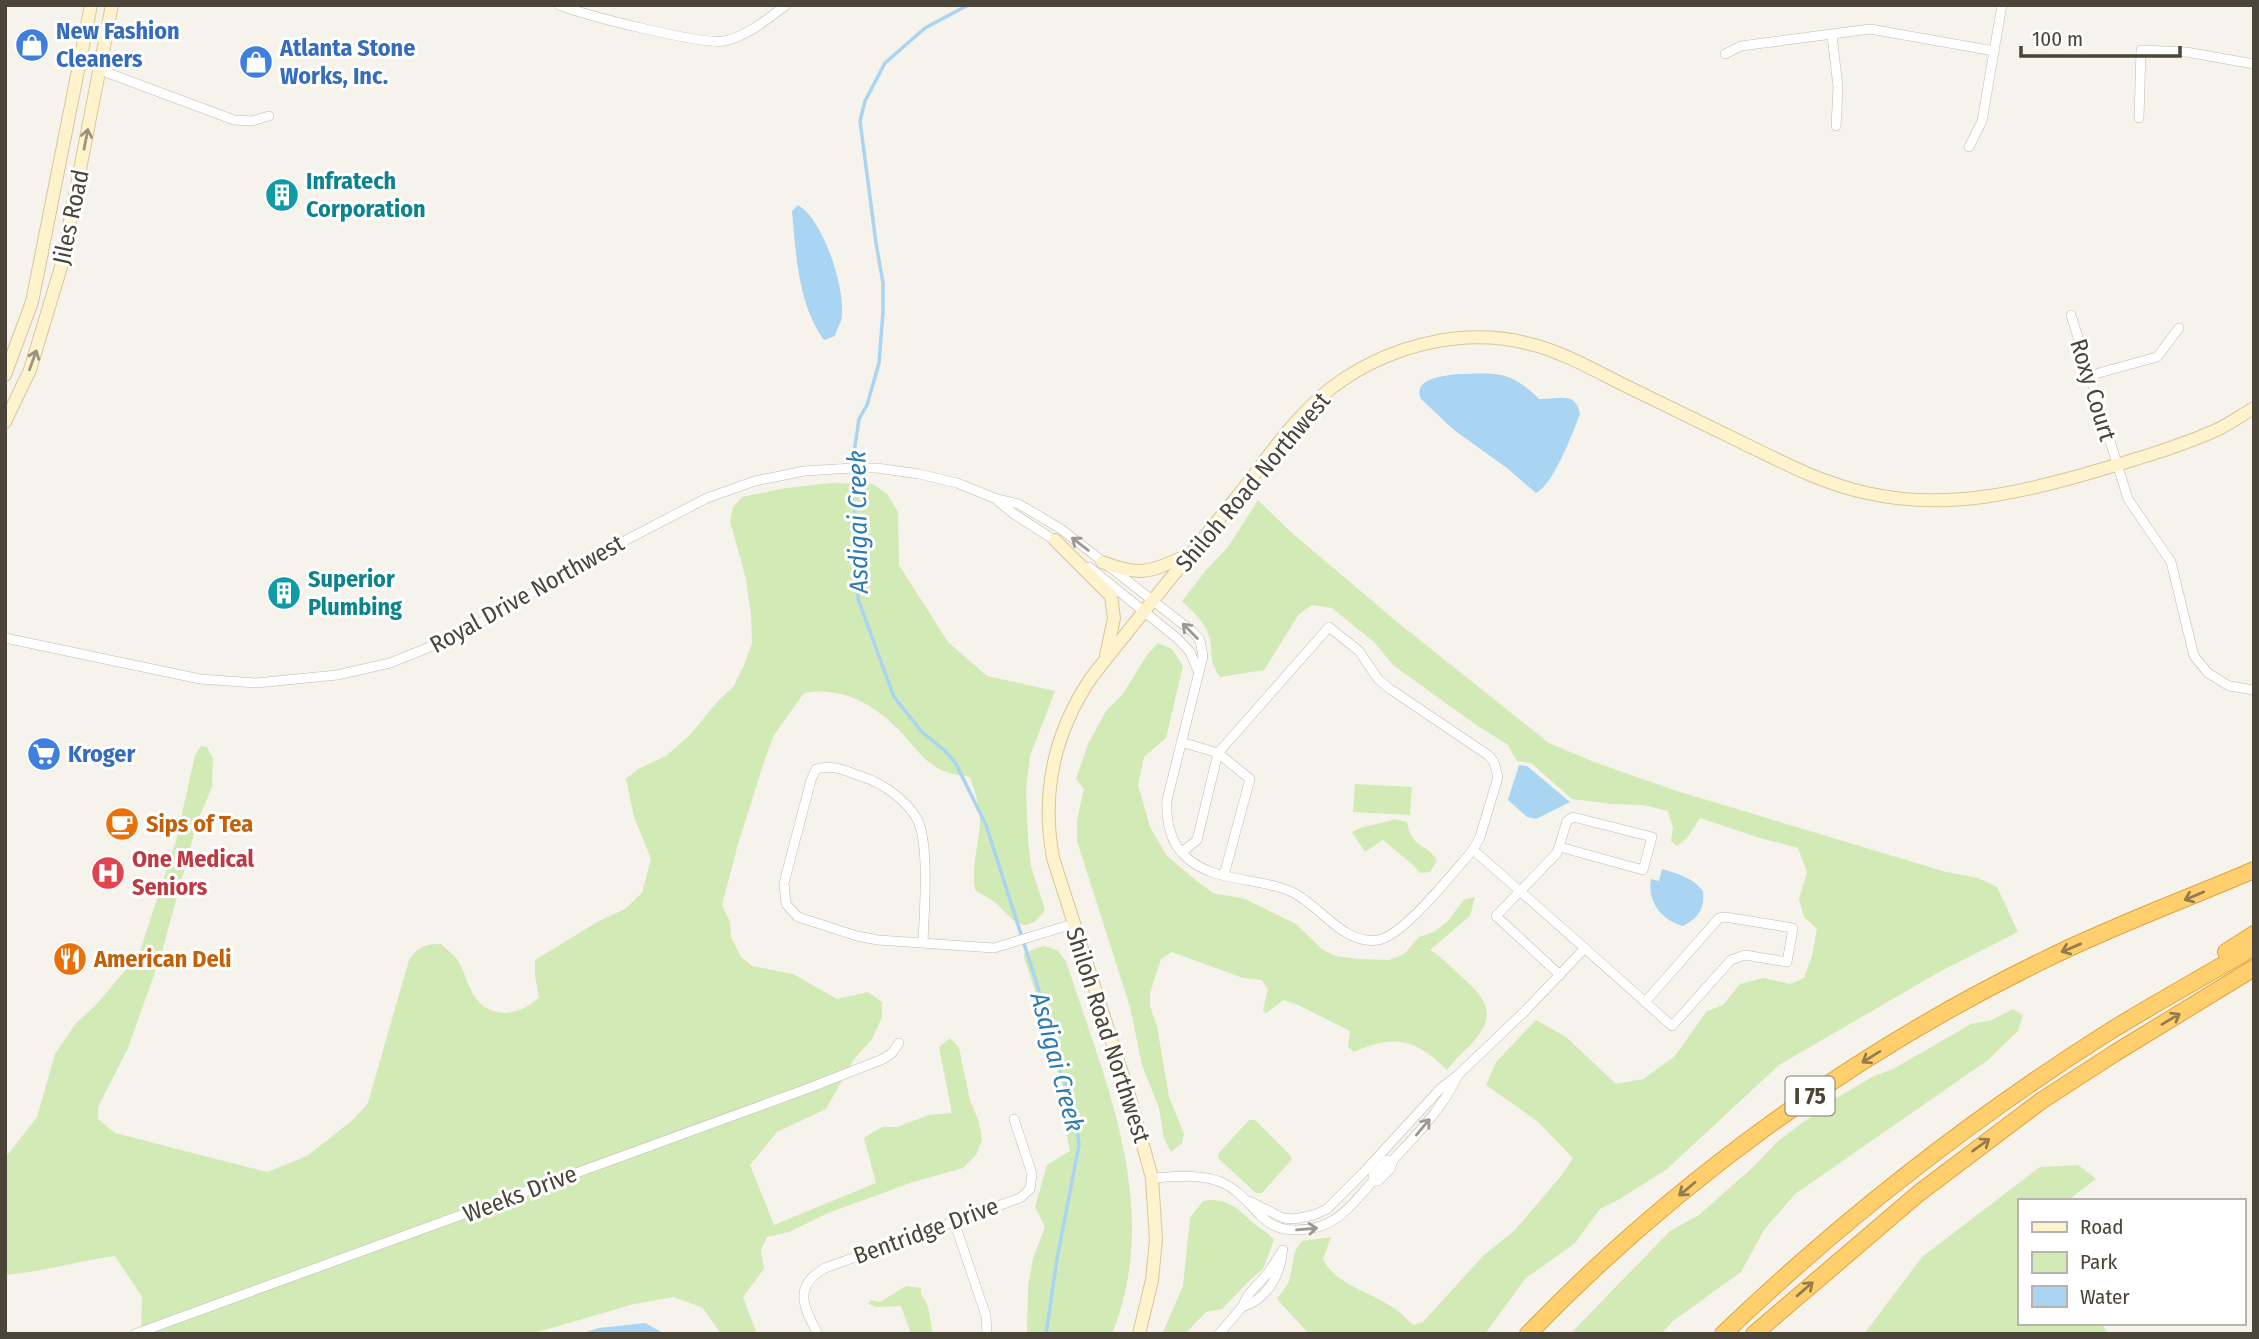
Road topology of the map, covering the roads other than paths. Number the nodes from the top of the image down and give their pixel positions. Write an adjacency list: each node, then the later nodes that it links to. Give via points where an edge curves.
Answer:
1 (91, 5): 17 (street, Jiles Road, via 32,302)
2 (111, 5): 10 (street, Jiles Road)
3 (559, 5): 4 (street, via 718,41 742,33)
4 (786, 5)
5 (2002, 5): 7 (street)
6 (1832, 35): 7 (street, via 1871,29); 8 (street, via 1741,46); 13 (street, via 1838,87)
7 (1994, 51): 14 (street, via 1982,121)
8 (1725, 54)
9 (2254, 64): 12 (street, via 2186,52 2141,50)
10 (100, 70): 11 (street, via 234,120); 20 (street, Jiles Road, one-way to 10, via 30,370 51,305)
11 (269, 116)
12 (2139, 118)
13 (1836, 126)
14 (1969, 147)
15 (2071, 315): 18 (street, Roxy Court)
16 (2179, 328): 18 (street, via 2157,356)
17 (5, 375)
18 (2088, 376): 21 (street, Roxy Court)
19 (2254, 408): 21 (street, Shiloh Road Northwest, via 2214,432)
20 (5, 422)
21 (2116, 465): 24 (street, Shiloh Road Northwest, via 1999,496 1949,500 1884,497 1813,476 1552,351 1507,340 1443,340 1380,358 1322,396); 31 (street, Roxy Court, via 2128,499 2171,562 2194,656 2208,673 2229,686)
22 (997, 499): 23 (street, Royal Drive Northwest); 25 (street, Royal Drive Northwest, one-way to 22, via 1040,516 1020,504); 28 (street, Royal Drive Northwest, via 957,483 877,468 818,469 755,481 708,498 616,545 457,636 390,663 337,675 256,683 200,679)
23 (1055, 540): 27 (street, Royal Drive Northwest); 29 (street, via 1111,596 1114,618)
24 (1190, 555): 25 (street, via 1137,573); 26 (street, Shiloh Road Northwest)
25 (1102, 562): 26 (street, Royal Drive Northwest)
26 (1154, 601): 27 (street, Shiloh Road Northwest); 30 (street, Royal Drive Northwest, one-way to 26, via 1200,640)
27 (1144, 611): 29 (street, Shiloh Road Northwest); 30 (street, Royal Drive Northwest, via 1185,645)
28 (5, 638)
29 (1105, 660): 40 (street, Shiloh Road Northwest, via 1072,708 1050,776 1049,838)
30 (1199, 673): 32 (street)
31 (2254, 690)
32 (1181, 742): 33 (street); 36 (street, via 1167,813 1173,840)
33 (1218, 753): 35 (street, via 1329,627 1359,652 1390,689 1494,762 1498,777); 36 (street, via 1197,840); 38 (street, via 1250,779)
34 (1560, 848): 34 (street, via 1567,821 1573,817 1652,837 1643,870); 39 (street)
35 (1474, 850): 38 (street, via 1403,927 1377,940 1356,939 1293,893); 39 (street)
36 (1182, 852): 38 (street, via 1195,864)
37 (2254, 870): 61 (highway, I 75, one-way to 61, via 2046,959 1961,1003 1824,1086 1694,1183 1617,1248)
38 (1224, 875)
39 (1521, 889): 44 (street); 46 (street, via 1496,916)
40 (1073, 924): 42 (street, via 994,948); 52 (street, Shiloh Road Northwest)
41 (2254, 934): 48 (highway)
42 (923, 943): 42 (street, via 857,936 797,917 786,904 784,883 816,769 836,767 873,780 918,820 924,840)
43 (2254, 947): 48 (highway)
44 (1586, 948): 46 (street); 47 (street)
45 (2254, 968): 63 (highway, one-way to 45, via 1919,1193 1999,1132 2115,1053)
46 (1560, 975): 50 (street)
47 (1645, 1002): 47 (street, via 1719,918 1793,928 1787,962 1745,955 1731,960 1672,1026)
48 (2108, 1032): 62 (highway, via 1927,1160)
49 (899, 1043): 56 (street, Weeks Drive, via 883,1059 809,1088)
50 (1458, 1075): 53 (street, via 1441,1087 1327,1209 1283,1218); 53 (street, one-way to 50, via 1262,1217 1289,1230 1331,1224 1387,1160 1393,1160 1448,1095)
51 (1014, 1119): 54 (street, Bentridge Drive, via 1032,1174 1030,1189 1020,1198)
52 (1152, 1178): 53 (street, via 1208,1178 1228,1185); 59 (street, Shiloh Road Northwest, via 1156,1240)
53 (1249, 1201)
54 (954, 1221): 57 (street, Bentridge Drive, via 812,1275 803,1298); 58 (street, via 986,1316)
55 (1242, 1307): 55 (street, via 1273,1284 1283,1250 1248,1295); 60 (street)
56 (135, 1334)
57 (818, 1334)
58 (987, 1334)
59 (1139, 1334)
60 (1219, 1334)
61 (1528, 1334)
62 (1723, 1334)
63 (1754, 1334)

